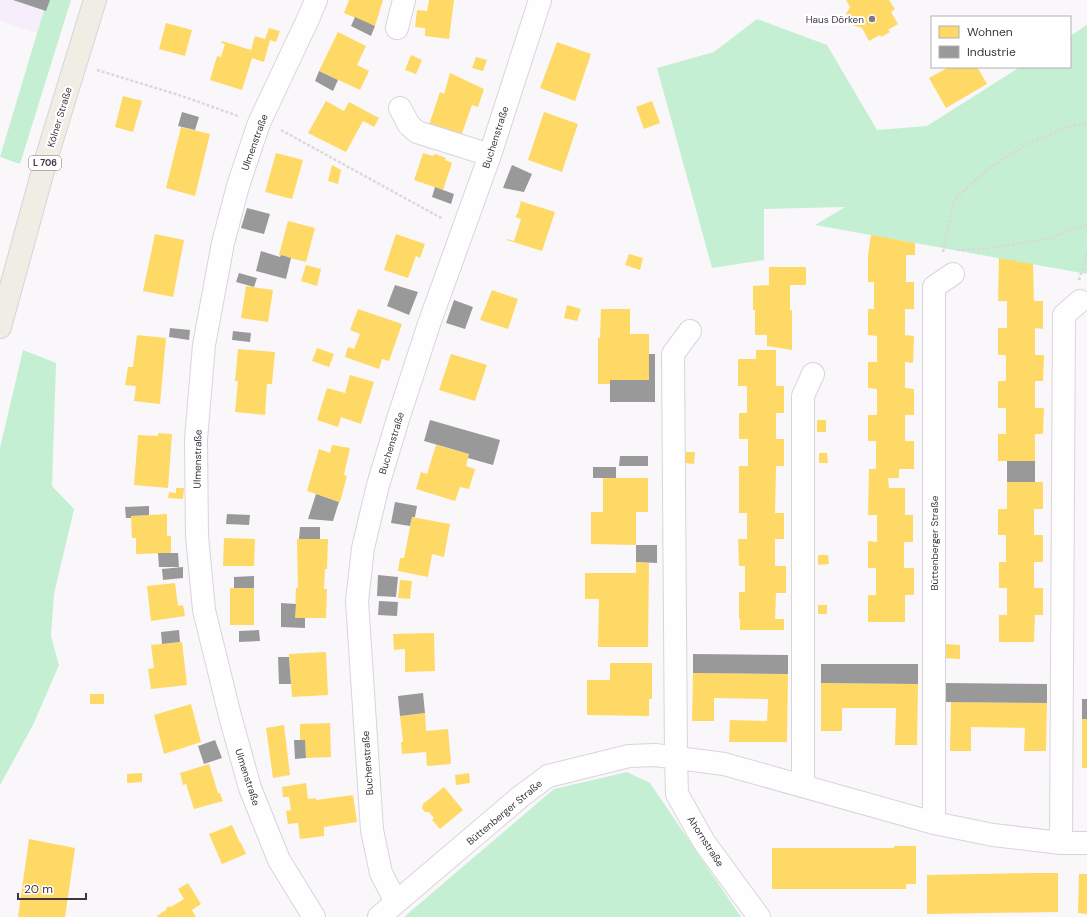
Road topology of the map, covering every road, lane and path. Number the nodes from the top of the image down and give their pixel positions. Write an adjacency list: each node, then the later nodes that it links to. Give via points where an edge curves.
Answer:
1 (95, 0): 6 (main road, Kölner Straße / L 706)
2 (316, 0): 9 (street, Ulmenstraße)
3 (404, 0): 5 (street)
4 (540, 0): 10 (street, Buchenstraße)
5 (397, 28)
6 (75, 64): 9 (path, via 182,96); 17 (main road, Kölner Straße / L 706)
7 (400, 108): 10 (street, via 409,125 417,132)
8 (1087, 122): 13 (path, via 1062,129 1026,145 989,168 954,200)
9 (259, 123): 12 (path, via 271,125); 26 (street, Ulmenstraße, via 238,186 223,243 204,345 196,439 197,536 204,610 250,788 279,860)
10 (490, 155): 12 (street, Buchenstraße)
11 (1087, 225): 13 (path, via 1046,239 992,248)
12 (464, 230): 25 (street, Buchenstraße, via 429,324 378,485 363,548 357,601 372,830 382,873)
13 (942, 252): 15 (path)
14 (953, 274): 15 (street)
15 (934, 287): 22 (street, Büttenberger Straße)
16 (1080, 301): 23 (street, via 1064,315)
17 (0, 327)
18 (690, 331): 20 (street, via 673,354)
19 (813, 374): 21 (street, via 803,396)
20 (676, 757): 21 (street, Büttenberger Straße, via 724,764); 25 (street, Büttenberger Straße, via 629,756 548,776); 28 (street, Ahornstraße, via 677,794 704,842)
21 (803, 786): 22 (street, Büttenberger Straße)
22 (934, 823): 23 (street, Büttenberger Straße, via 992,835)
23 (1061, 843): 24 (street, Büttenberger Straße)
24 (1087, 843)
25 (396, 902): 27 (street, Büttenberger Straße)
26 (314, 917)
27 (379, 917)
28 (759, 917)

